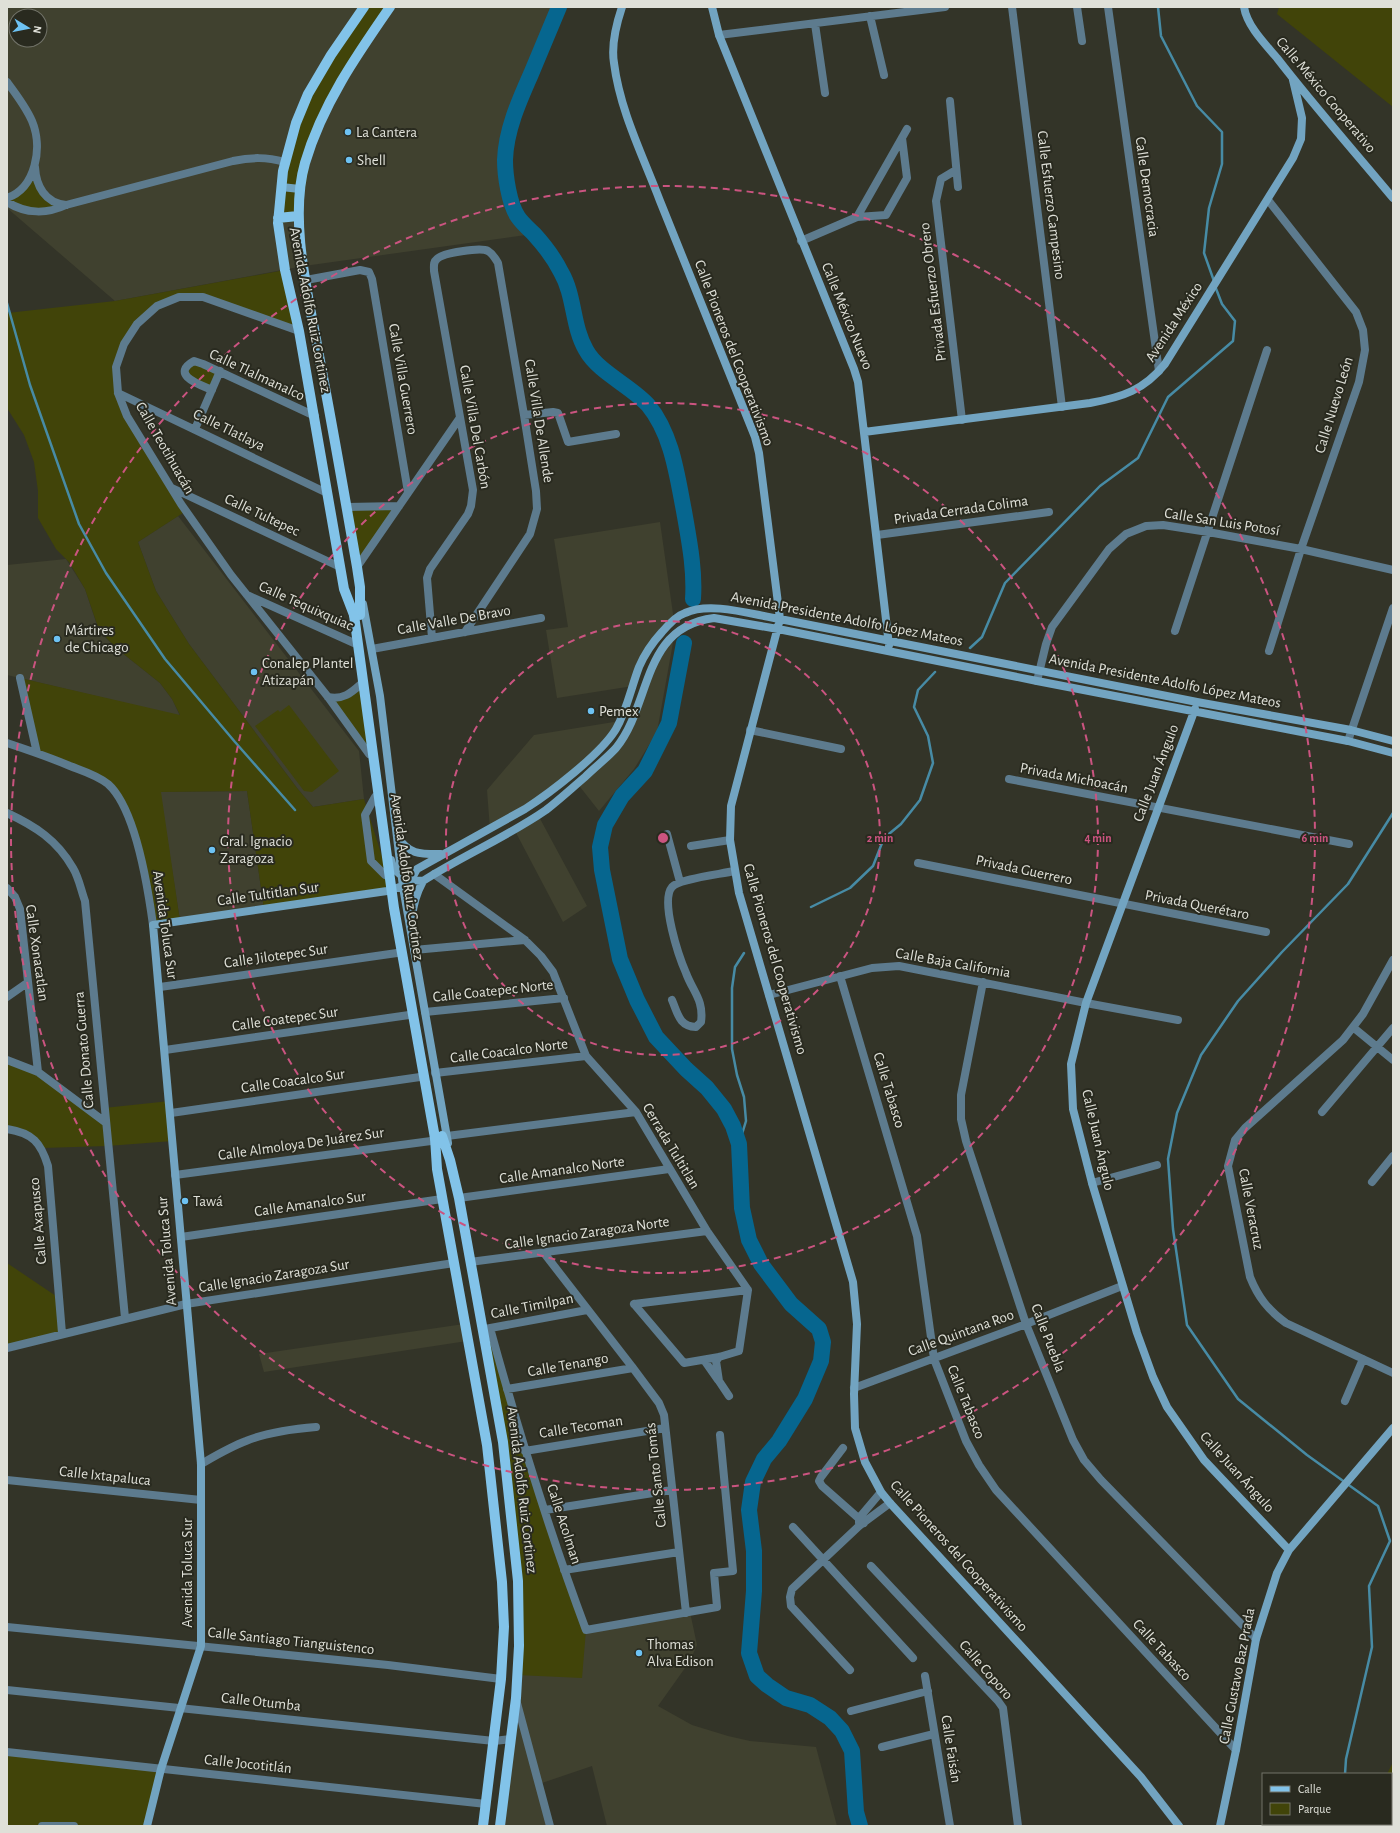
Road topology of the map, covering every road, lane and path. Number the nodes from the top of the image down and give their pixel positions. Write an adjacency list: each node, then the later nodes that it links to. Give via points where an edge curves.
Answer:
1 (364, 7): 23 (main road, Avenida Adolfo Ruiz Cortinez, via 308,94 296,122)
2 (390, 7): 27 (main road, Avenida Adolfo Ruiz Cortinez, via 343,78 324,112 305,164)
3 (622, 7): 71 (street, Calle Pioneros del Cooperativismo, via 617,22 613,61 620,93 699,300 755,436)
4 (712, 7): 13 (street, Calle México Nuevo)
5 (945, 7): 10 (street)
6 (1012, 7): 45 (street, Calle Esfuerzo Campesino)
7 (1077, 7): 14 (street)
8 (1108, 7): 42 (street, Calle Democracia)
9 (1244, 7): 16 (street, Calle México Cooperativo, via 1254,30)
10 (904, 10): 11 (street)
11 (870, 16): 12 (street); 15 (street)
12 (815, 24): 13 (street); 18 (street)
13 (718, 35): 36 (street, Calle México Nuevo)
14 (1082, 41)
15 (884, 74)
16 (1293, 80): 29 (street, Calle México Cooperativo); 30 (street, Avenida México, via 1302,118 1301,139 1293,158)
17 (7, 82): 22 (street, via 24,106 35,128)
18 (825, 93)
19 (950, 101): 24 (street)
20 (907, 129): 21 (street)
21 (902, 138): 34 (street); 34 (street, via 907,178 886,215)
22 (35, 162): 28 (street, via 31,175 22,189); 32 (street, via 37,183 44,194 59,205)
23 (285, 162): 25 (main road, Avenida Adolfo Ruiz Cortinez); 32 (street, via 266,157 233,161)
24 (956, 170): 26 (street); 49 (street, Privada Esfuerzo Obrero, via 941,179 936,201)
25 (281, 187): 27 (street); 35 (main road, Avenida Adolfo Ruiz Cortinez)
26 (958, 187)
27 (300, 189): 33 (main road, Avenida Adolfo Ruiz Cortinez)
28 (7, 198)
29 (1393, 198)
30 (1268, 200): 42 (street, Avenida México); 61 (street, Calle Nuevo León, via 1356,312 1363,330 1365,350 1359,382)
31 (7, 202): 32 (street, via 25,210 52,212)
32 (66, 205)
33 (298, 216): 35 (main road); 38 (main road, Avenida Adolfo Ruiz Cortinez)
34 (857, 217): 36 (street)
35 (278, 218): 39 (main road, Avenida Adolfo Ruiz Cortinez, via 286,270)
36 (801, 241): 51 (street, Calle México Nuevo, via 854,369)
37 (437, 258): 46 (street, Calle Villa De Allende, via 444,254 480,249 494,255 498,263); 48 (street, Calle Villa Del Carbón, via 434,271)
38 (306, 280): 54 (street, Calle Villa Guerrero, via 360,270 369,272); 57 (main road, Avenida Adolfo Ruiz Cortinez)
39 (300, 331): 44 (street, Calle Teotihuacán, via 203,297 179,297 157,306 137,324 124,344 116,367); 47 (main road, Avenida Adolfo Ruiz Cortinez)
40 (1267, 350): 59 (street)
41 (220, 371): 43 (street); 43 (street, Calle Tlalmanalco, via 194,361 188,364 185,370 189,380); 47 (street, Calle Tlalmanalco)
42 (1159, 371): 45 (street, Avenida México, via 1150,380 1124,395)
43 (212, 390): 50 (street)
44 (118, 393): 50 (street, Calle Tlatlaya); 53 (street, Calle Teotihuacán, via 127,416)
45 (1062, 407): 49 (street, Avenida México)
46 (524, 415): 52 (street, via 558,413 568,442); 74 (street, Calle Villa De Allende, via 536,491 535,520 523,547)
47 (315, 416): 55 (main road, Avenida Adolfo Ruiz Cortinez)
48 (459, 419): 54 (street); 75 (street, Calle Villa Del Carbón, via 473,498 468,514 430,569 427,578)
49 (962, 420): 51 (street, Avenida México)
50 (195, 429): 55 (street, Calle Tlatlaya)
51 (864, 432): 60 (street, Calle México Nuevo)
52 (616, 434)
53 (172, 488): 62 (street, Calle Tultepec); 67 (street, Calle Teotihuacán)
54 (408, 492): 56 (street)
55 (327, 493): 62 (main road, Avenida Adolfo Ruiz Cortinez)
56 (399, 506): 57 (street); 63 (street)
57 (347, 507): 63 (main road, Avenida Adolfo Ruiz Cortinez)
58 (1049, 512): 60 (street, Privada Cerrada Colima)
59 (1208, 532): 61 (street, Calle San Luis Potosí); 73 (street); 81 (street, Calle San Luis Potosí, via 1146,526 1117,541 1099,561 1052,627)
60 (877, 535): 76 (street, Calle México Nuevo)
61 (1301, 549): 64 (street, Calle San Luis Potosí); 79 (street, Calle Nuevo León)
62 (340, 567): 66 (main road, Avenida Adolfo Ruiz Cortinez)
63 (357, 567): 65 (main road, Avenida Adolfo Ruiz Cortinez)
64 (1393, 570)
65 (360, 587): 69 (main road, Avenida Adolfo Ruiz Cortinez); 78 (street, Avenida Adolfo Ruiz Cortinez)
66 (344, 589): 69 (main road, Avenida Adolfo Ruiz Cortinez); 77 (street, Avenida Adolfo Ruiz Cortinez)
67 (246, 594): 77 (street, Calle Tequixquiac); 85 (street, Calle Teotihuacán)
68 (1393, 608): 89 (street)
69 (357, 615): 156 (main road, Avenida Adolfo Ruiz Cortinez, bridge, via 394,908)
70 (541, 618): 74 (street, Calle Valle De Bravo)
71 (780, 619): 72 (street, Calle Pioneros del Cooperativismo); 76 (street, Avenida Presidente Adolfo López Mateos); 107 (street, Avenida Presidente Adolfo López Mateos, via 715,608 700,608 677,617 646,652 620,720 607,741 562,782 526,809)
72 (778, 629): 80 (street, Avenida Presidente Adolfo López Mateos); 88 (street, Calle Pioneros del Cooperativismo); 110 (street, Avenida Presidente Adolfo López Mateos, via 714,618 690,624 680,631 655,658 634,717 616,748 545,810)
73 (1175, 631)
74 (465, 632): 75 (street, Calle Valle De Bravo)
75 (432, 638): 78 (street, Calle Valle De Bravo)
76 (889, 642): 80 (street, Calle México Nuevo); 81 (street, Avenida Presidente Adolfo López Mateos)
77 (354, 643): 84 (street, Avenida Adolfo Ruiz Cortinez)
78 (372, 649): 103 (street, Avenida Adolfo Ruiz Cortinez)
79 (1269, 651)
80 (890, 652): 83 (street, Avenida Presidente Adolfo López Mateos)
81 (1039, 671): 83 (street, Calle San Luis Potosí); 86 (street, Avenida Presidente Adolfo López Mateos)
82 (20, 678): 95 (street)
83 (1037, 681): 87 (street, Avenida Presidente Adolfo López Mateos)
84 (361, 684): 85 (street, via 346,696); 90 (street, Avenida Adolfo Ruiz Cortinez)
85 (328, 697): 97 (street, Calle Teotihuacán)
86 (1197, 702): 87 (street, Calle Juan Ángulo); 89 (street, Avenida Presidente Adolfo López Mateos)
87 (1194, 712): 91 (street, Avenida Presidente Adolfo López Mateos); 100 (street, Calle Juan Ángulo)
88 (750, 730): 94 (street); 104 (street, Calle Pioneros del Cooperativismo, via 731,806)
89 (1351, 730): 91 (street); 92 (street, Avenida Presidente Adolfo López Mateos)
90 (366, 733): 97 (street, Avenida Adolfo Ruiz Cortinez); 112 (street, via 374,747 378,764 391,862 393,868)
91 (1348, 741): 96 (street, Avenida Presidente Adolfo López Mateos)
92 (1393, 741)
93 (7, 743): 95 (street, Avenida Toluca Sur)
94 (841, 749)
95 (37, 753): 120 (street, Avenida Toluca Sur, via 94,775 119,795 142,858)
96 (1393, 753)
97 (369, 754): 99 (street, Avenida Adolfo Ruiz Cortinez)
98 (1010, 779): 100 (street, Privada Michoacán)
99 (375, 797): 111 (street, Avenida Adolfo Ruiz Cortinez); 111 (street, via 365,815 371,861)
100 (1158, 808): 105 (street, Privada Michoacán); 119 (street, Calle Juan Ángulo)
101 (7, 813): 154 (street, Calle Donato Guerra, via 53,840 74,869 85,901)
102 (667, 834): 115 (street)
103 (397, 836): 107 (street, via 406,848 414,852); 112 (street, Avenida Adolfo Ruiz Cortinez)
104 (730, 840): 106 (street); 109 (street, Calle Pioneros del Cooperativismo)
105 (1349, 844)
106 (691, 846)
107 (442, 854): 113 (street, Avenida Presidente Adolfo López Mateos, via 417,869)
108 (918, 863): 119 (street, Privada Guerrero)
109 (734, 871): 115 (street); 131 (street, Calle Pioneros del Cooperativismo)
110 (434, 874): 114 (street, Avenida Presidente Adolfo López Mateos); 123 (street, Cerrada Tultitlan)
111 (385, 875): 118 (street, Avenida Adolfo Ruiz Cortinez)
112 (403, 876): 113 (street); 116 (street, Avenida Adolfo Ruiz Cortinez)
113 (411, 880): 114 (street); 116 (street, Avenida Presidente Adolfo López Mateos)
114 (423, 881): 121 (street, via 416,892)
115 (680, 882): 134 (street, via 672,887 668,895 668,905 678,953 700,1003 701,1022 696,1027 680,1021)
116 (404, 887): 118 (street); 121 (street, Avenida Adolfo Ruiz Cortinez)
117 (7, 888): 129 (street, Calle Xonacatlan, via 15,897 20,909)
118 (387, 891): 120 (street, Calle Tultitlan Sur); 125 (street, Avenida Adolfo Ruiz Cortinez)
119 (1123, 905): 122 (street, Privada Querétaro); 135 (street, Calle Juan Ángulo)
120 (153, 924): 130 (street, Avenida Toluca Sur)
121 (411, 931): 124 (street, Avenida Adolfo Ruiz Cortinez)
122 (1266, 932)
123 (525, 940): 124 (street); 133 (street, Cerrada Tultitlan, via 553,972)
124 (414, 950): 136 (street, Avenida Adolfo Ruiz Cortinez)
125 (397, 953): 130 (street, Calle Jilotepec Sur); 137 (street, Avenida Adolfo Ruiz Cortinez)
126 (1393, 960): 139 (street, Calle Veracruz)
127 (840, 976): 128 (street, Calle Baja California, via 872,968 899,966); 131 (street, Calle Baja California); 180 (street, Calle Tabasco, via 917,1236)
128 (983, 982): 135 (street, Calle Baja California); 175 (street, Calle Puebla, via 961,1095 961,1119)
129 (27, 983): 132 (street); 148 (street, Calle Xonacatlan)
130 (160, 987): 144 (street, Avenida Toluca Sur)
131 (769, 994): 186 (street, Calle Pioneros del Cooperativismo, via 853,1282 857,1324)
132 (7, 997)
133 (564, 998): 136 (street, Calle Coatepec Norte); 145 (street, Cerrada Tultitlan)
134 (672, 1000)
135 (1086, 1003): 138 (street, Calle Baja California); 162 (street, Calle Juan Ángulo, via 1071,1064 1071,1087 1073,1109)
136 (425, 1012): 141 (street, Avenida Adolfo Ruiz Cortinez)
137 (409, 1016): 142 (street, Avenida Adolfo Ruiz Cortinez); 144 (street, Calle Coatepec Sur)
138 (1178, 1020)
139 (1354, 1028): 143 (street); 181 (street, Calle Veracruz, via 1331,1052 1245,1128 1235,1140 1228,1166 1250,1277 1264,1303 1272,1313 1286,1323)
140 (1393, 1028): 143 (street)
141 (430, 1044): 142 (street); 149 (street, Avenida Adolfo Ruiz Cortinez)
142 (414, 1046): 150 (street, Avenida Adolfo Ruiz Cortinez)
143 (1377, 1046): 147 (street); 152 (street)
144 (165, 1050): 153 (street, Avenida Toluca Sur)
145 (586, 1056): 149 (street, Calle Coacalco Norte); 151 (street, Cerrada Tultitlan)
146 (7, 1060): 148 (street)
147 (1393, 1060)
148 (38, 1072): 154 (street)
149 (435, 1073): 156 (street, Avenida Adolfo Ruiz Cortinez)
150 (420, 1077): 153 (street, Calle Coacalco Sur); 156 (street, Avenida Adolfo Ruiz Cortinez)
151 (636, 1112): 156 (street, Calle Almoloya De Juárez Sur); 159 (street, Cerrada Tultitlan)
152 (1322, 1112)
153 (171, 1113): 160 (street, Avenida Toluca Sur)
154 (105, 1122): 174 (street, Calle Donato Guerra)
155 (7, 1129): 177 (street, Calle Axapusco, via 21,1132 40,1144 48,1166)
156 (438, 1138): 160 (street, Calle Almoloya De Juárez Sur); 163 (main road, Avenida Adolfo Ruiz Cortinez, via 450,1160); 164 (main road, Avenida Adolfo Ruiz Cortinez, via 437,1170)
157 (1393, 1156): 161 (street)
158 (1157, 1165): 162 (street)
159 (669, 1169): 163 (street, Calle Amanalco Norte); 165 (street, Cerrada Tultitlan)
160 (175, 1176): 166 (street, Avenida Toluca Sur)
161 (1372, 1182)
162 (1092, 1183): 170 (street, Calle Juan Ángulo)
163 (459, 1198): 168 (main road, Avenida Adolfo Ruiz Cortinez)
164 (442, 1199): 166 (street, Calle Amanalco Sur); 169 (main road, Avenida Adolfo Ruiz Cortinez)
165 (707, 1231): 167 (street, Calle Ignacio Zaragoza Norte); 171 (street, Cerrada Tultitlan)
166 (181, 1237): 172 (street, Avenida Toluca Sur)
167 (544, 1253): 168 (street, Calle Ignacio Zaragoza Norte); 173 (street, Calle Santo Tomás)
168 (470, 1262): 176 (main road, Avenida Adolfo Ruiz Cortinez)
169 (454, 1263): 172 (street, Calle Ignacio Zaragoza Sur); 210 (main road, Avenida Adolfo Ruiz Cortinez, via 487,1445)
170 (1122, 1286): 175 (street, Calle Quintana Roo); 205 (street, Calle Juan Ángulo, via 1142,1348 1167,1407 1204,1460)
171 (748, 1290): 179 (street, via 739,1351); 182 (street, via 634,1304 684,1363)
172 (186, 1304): 174 (street, Calle Ignacio Zaragoza Sur); 196 (street, Avenida Toluca Sur)
173 (587, 1310): 176 (street, Calle Timilpan); 183 (street, Calle Santo Tomás)
174 (125, 1318): 177 (street, Calle Ignacio Zaragoza Sur)
175 (1026, 1324): 180 (street, Calle Quintana Roo); 214 (street, Calle Puebla, via 1073,1440 1084,1460)
176 (486, 1329): 187 (street, Calle Acolman); 211 (main road, Avenida Adolfo Ruiz Cortinez, via 503,1442)
177 (62, 1333): 178 (street, Calle Ignacio Zaragoza Sur)
178 (7, 1348)
179 (719, 1357): 182 (street); 185 (street, via 716,1361)
180 (934, 1358): 186 (street, Calle Quintana Roo); 229 (street, Calle Tabasco, via 966,1441 978,1465 996,1490)
181 (1363, 1359): 184 (street, Calle Veracruz); 189 (street)
182 (704, 1360): 185 (street)
183 (633, 1368): 187 (street, Calle Tenango); 191 (street, Calle Santo Tomás, via 659,1403)
184 (1393, 1373)
185 (719, 1381): 188 (street)
186 (854, 1388): 199 (street, Calle Pioneros del Cooperativismo, via 857,1440)
187 (507, 1389): 195 (street, Calle Acolman)
188 (729, 1396)
189 (1345, 1401)
190 (316, 1427): 196 (street, via 286,1430 245,1441)
191 (666, 1428): 195 (street, Calle Tecoman); 198 (street, Calle Santo Tomás)
192 (1393, 1428): 205 (street, Calle Gustavo Baz Prada)
193 (720, 1435): 212 (street, via 733,1571 714,1573 717,1607)
194 (843, 1448): 203 (street, via 819,1482)
195 (525, 1451): 202 (street, Calle Acolman)
196 (201, 1464): 200 (street, Avenida Toluca Sur)
197 (7, 1480): 200 (street, Calle Ixtapaluca)
198 (672, 1490): 202 (street); 206 (street, Calle Santo Tomás)
199 (881, 1492): 201 (street, Calle Pioneros del Cooperativismo); 203 (street)
200 (201, 1500): 215 (street, Avenida Toluca Sur)
201 (890, 1503): 203 (street); 241 (street, Calle Pioneros del Cooperativismo, via 1141,1777)
202 (545, 1510): 209 (street, Calle Acolman)
203 (861, 1522): 207 (street)
204 (793, 1527): 207 (street)
205 (1289, 1550): 214 (street, Calle Gustavo Baz Prada, via 1277,1573)
206 (679, 1552): 209 (street); 212 (street, Calle Santo Tomás)
207 (822, 1560): 216 (street); 217 (street, via 792,1589 791,1606)
208 (871, 1566): 233 (street, Calle Coporo, via 1003,1708)
209 (564, 1570): 212 (street, Calle Acolman, via 586,1630)
210 (502, 1594): 211 (main road); 219 (main road, Avenida Adolfo Ruiz Cortinez, via 504,1627)
211 (519, 1594): 222 (main road, Avenida Adolfo Ruiz Cortinez)
212 (686, 1613)
213 (7, 1627): 215 (street, Calle Santiago Tianguistenco)
214 (1256, 1639): 229 (street, Calle Gustavo Baz Prada)
215 (202, 1646): 219 (street, Calle Santiago Tianguistenco); 223 (street, Avenida Toluca Sur)
216 (913, 1658)
217 (850, 1670)
218 (925, 1676): 221 (street, Calle Faisán)
219 (501, 1679): 227 (main road, Avenida Adolfo Ruiz Cortinez)
220 (7, 1690): 223 (street, Calle Otumba)
221 (928, 1691): 224 (street); 225 (street, Calle Faisán)
222 (516, 1700): 226 (main road, Avenida Adolfo Ruiz Cortinez); 239 (street)
223 (181, 1708): 227 (street, Calle Otumba); 231 (street, Avenida Toluca Sur)
224 (851, 1711)
225 (934, 1734): 228 (street); 240 (street, Calle Faisán)
226 (511, 1739): 227 (street, Calle Otumba); 238 (main road, Avenida Adolfo Ruiz Cortinez)
227 (494, 1741): 232 (main road, Avenida Adolfo Ruiz Cortinez)
228 (882, 1748)
229 (1236, 1750): 242 (street, Calle Gustavo Baz Prada)
230 (7, 1752): 231 (street, Calle Jocotitlán)
231 (161, 1769): 232 (street, Calle Jocotitlán); 236 (street, Avenida Toluca Sur)
232 (486, 1804): 237 (main road, Avenida Adolfo Ruiz Cortinez)
233 (1018, 1825)
234 (42, 1826): 235 (street)
235 (74, 1826)
236 (147, 1826)
237 (482, 1826)
238 (500, 1826)
239 (550, 1826)
240 (950, 1826)
241 (1179, 1826)
242 (1220, 1826)

